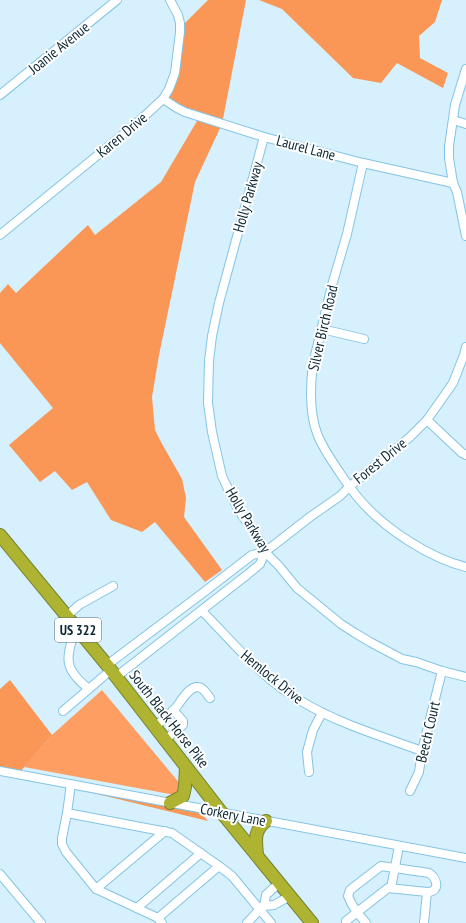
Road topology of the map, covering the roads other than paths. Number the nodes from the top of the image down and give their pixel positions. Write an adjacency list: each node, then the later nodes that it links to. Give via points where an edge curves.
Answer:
1 (117, 0): 4 (street, Joanie Avenue)
2 (170, 0): 5 (street, Karen Drive, via 178,15 180,32 174,77)
3 (466, 69): 6 (street)
4 (0, 95)
5 (163, 99): 8 (street, Laurel Lane, via 184,112); 11 (street, Karen Drive)
6 (453, 120): 7 (street); 10 (street, via 449,158)
7 (466, 124)
8 (264, 137): 9 (street, Laurel Lane); 20 (street, Holly Parkway, via 215,319 209,361 208,403 222,476 237,507)
9 (363, 163): 10 (street, Laurel Lane); 13 (street, Silver Birch Road)
10 (453, 183): 12 (street)
11 (0, 235)
12 (466, 236)
13 (322, 329): 14 (street); 18 (street, Silver Birch Road, via 313,364 311,407 318,435 326,453)
14 (364, 339)
15 (465, 352): 16 (street, Forest Drive, via 453,383)
16 (427, 420): 17 (street); 18 (street, Forest Drive, via 410,438)
17 (466, 455)
18 (349, 487): 20 (street, Forest Drive); 21 (street, Silver Birch Road, via 378,518 405,538 441,558)
19 (0, 535): 24 (highway, South Black Horse Pike / US 322)
20 (265, 552): 23 (street, Forest Drive, via 260,564); 26 (street, Forest Drive, via 252,554); 27 (street, Holly Parkway, via 304,594 341,624 402,659)
21 (466, 567)
22 (113, 586): 24 (street, via 79,605)
23 (202, 611): 26 (street, Forest Drive); 33 (street, Hemlock Drive, via 254,665 300,701)
24 (67, 616): 25 (highway, South Black Horse Pike / US 322)
25 (76, 627): 26 (highway, South Black Horse Pike / US 322); 29 (street, via 68,654 68,664 80,683)
26 (111, 670): 29 (street); 34 (highway, South Black Horse Pike / US 322)
27 (442, 671): 28 (street, Holly Parkway); 36 (street, Beech Court)
28 (466, 677)
29 (88, 689): 32 (street)
30 (210, 698): 31 (street, via 204,689 196,687 190,690)
31 (173, 710): 34 (street); 35 (street, via 183,724)
32 (63, 711)
33 (322, 713): 36 (street, Hemlock Drive, via 351,726); 39 (street, via 313,730 307,752)
34 (155, 726): 35 (highway, South Black Horse Pike / US 322)
35 (165, 740): 37 (highway, South Black Horse Pike / US 322)
36 (422, 750): 41 (street, Beech Court, via 418,772)
37 (186, 767): 42 (highway, via 186,787 183,796); 44 (highway, South Black Horse Pike / US 322)
38 (0, 771): 40 (street, Corkery Lane)
39 (309, 772)
40 (71, 784): 42 (street, Corkery Lane); 43 (street)
41 (410, 791)
42 (170, 803): 44 (street, Corkery Lane)
43 (67, 813): 46 (street); 56 (street, via 62,844)
44 (222, 813): 45 (street, Corkery Lane); 49 (highway, South Black Horse Pike / US 322)
45 (266, 821): 47 (street, Corkery Lane); 49 (highway, via 256,834)
46 (165, 830): 48 (street); 56 (street)
47 (399, 846): 50 (street, Corkery Lane); 52 (street)
48 (201, 853): 51 (street); 60 (street)
49 (257, 855): 54 (highway, South Black Horse Pike / US 322)
50 (466, 858)
51 (219, 866): 59 (street); 62 (street)
52 (395, 868): 55 (street); 57 (street, via 432,875 435,890); 61 (street, via 381,866 350,890 350,903)
53 (0, 874): 63 (street)
54 (279, 883): 58 (highway, South Black Horse Pike / US 322); 59 (street, via 266,895)
55 (391, 888): 57 (street); 61 (street)
56 (96, 889): 60 (street)
57 (427, 892): 69 (street)
58 (290, 896): 59 (street, via 274,905); 66 (highway, South Black Horse Pike / US 322)
59 (262, 907): 64 (street); 65 (street)
60 (137, 908): 62 (street)
61 (357, 913): 67 (street); 68 (street)
62 (160, 920)
63 (41, 923)
64 (247, 923)
65 (271, 923)
66 (312, 923)
67 (346, 923)
68 (366, 923)
69 (424, 923)

